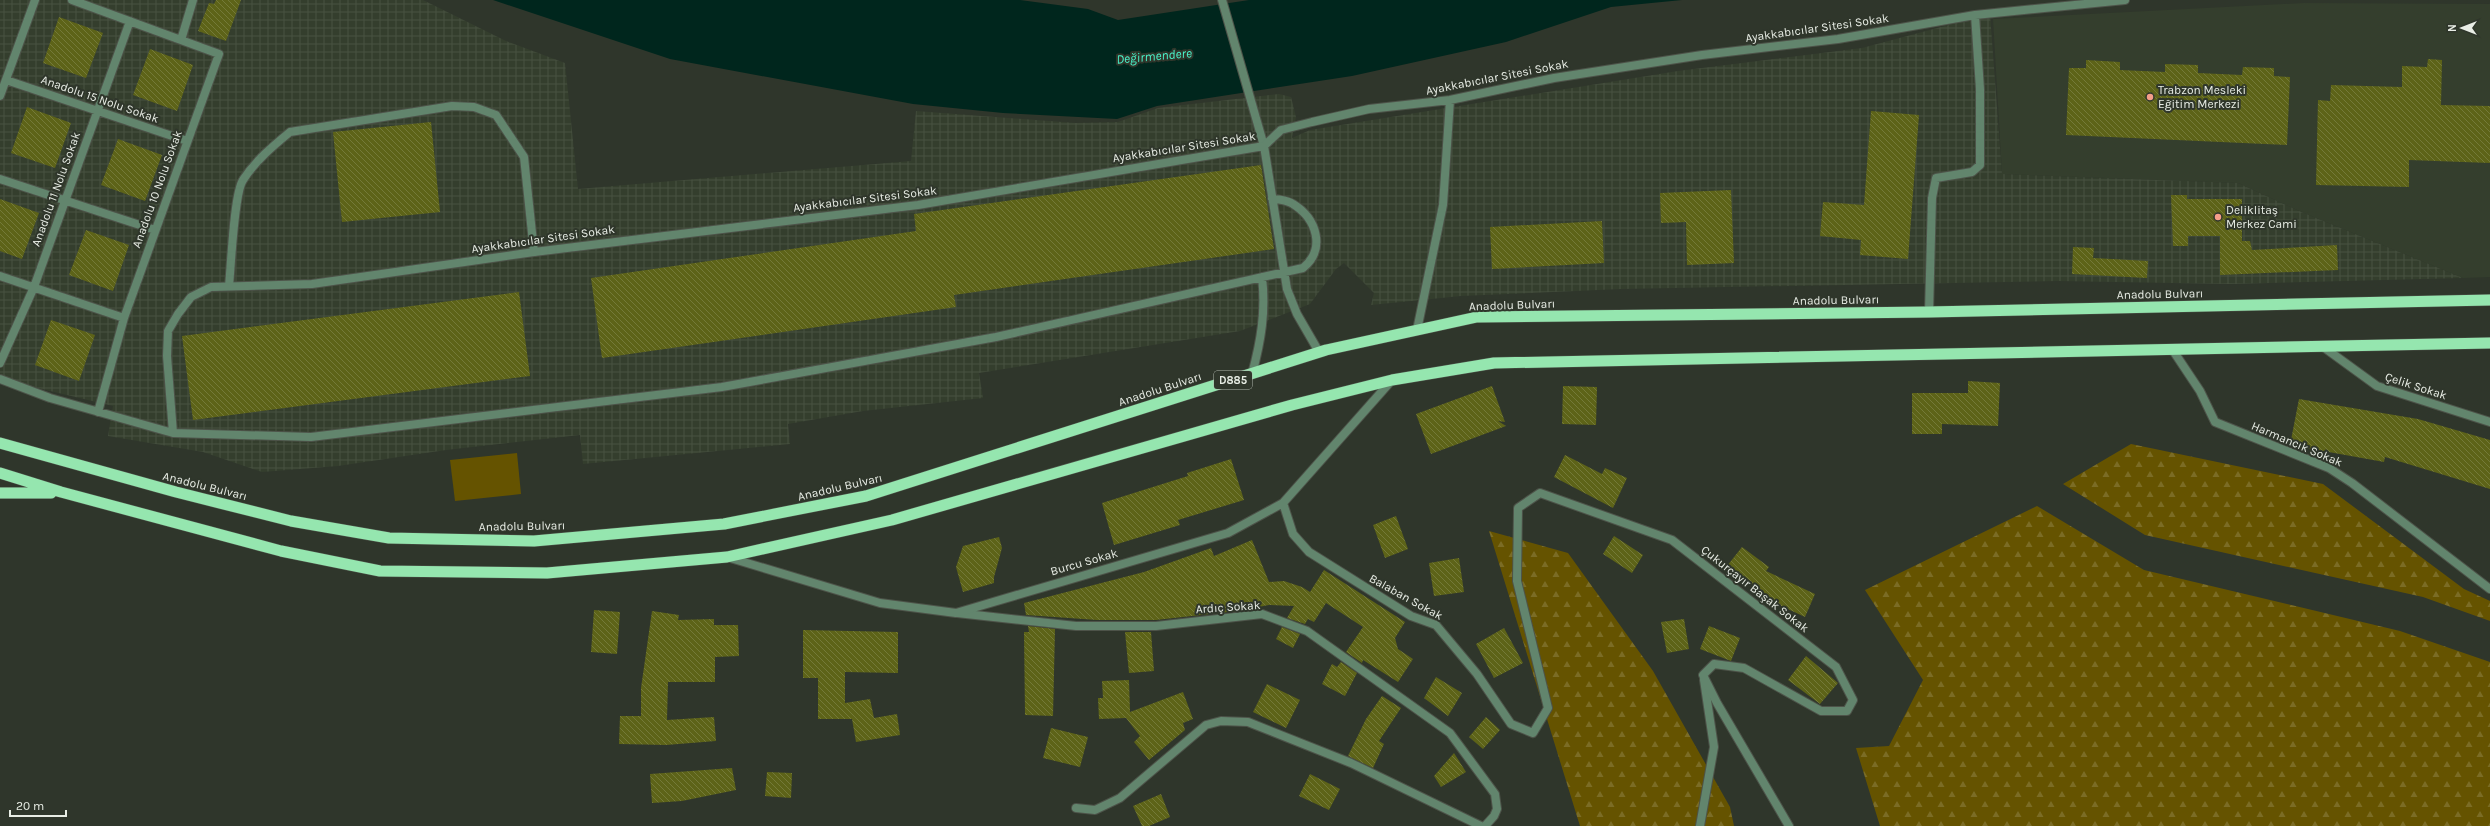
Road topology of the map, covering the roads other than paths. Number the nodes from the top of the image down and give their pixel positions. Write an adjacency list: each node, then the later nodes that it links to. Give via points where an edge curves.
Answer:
1 (35, 0): 10 (street)
2 (72, 0): 6 (street)
3 (193, 0): 9 (street)
4 (1222, 0): 15 (street)
5 (2125, 0): 7 (street, Ayakkabıcılar Sitesi Sokak)
6 (94, 4): 8 (street)
7 (1975, 15): 12 (street, Ayakkabıcılar Sitesi Sokak, via 1838,39 1702,55 1554,78); 27 (street, via 1980,89 1980,165 1972,172 1936,178 1932,198)
8 (130, 21): 9 (street); 13 (street, Anadolu 11 Nolu Sokak)
9 (181, 40): 14 (street, Anadolu 10 Nolu Sokak, via 218,54)
10 (6, 80): 11 (street); 13 (street, Anadolu 15 Nolu Sokak)
11 (0, 96)
12 (1450, 100): 15 (street, Ayakkabıcılar Sitesi Sokak, via 1369,109 1312,122 1281,130); 29 (street, via 1444,205)
13 (97, 111): 14 (street, Anadolu 15 Nolu Sokak); 18 (street, Anadolu 11 Nolu Sokak)
14 (187, 142): 19 (street, Anadolu 10 Nolu Sokak)
15 (1264, 146): 17 (street); 20 (street, Ayakkabıcılar Sitesi Sokak, via 918,205)
16 (0, 179): 18 (street)
17 (1272, 198): 21 (street); 21 (street, via 1292,203 1303,211 1314,225 1316,243 1313,260 1303,268)
18 (64, 202): 19 (street); 25 (street, Anadolu 11 Nolu Sokak)
19 (155, 230): 28 (street, Anadolu 10 Nolu Sokak)
20 (534, 252): 24 (street, Ayakkabıcılar Sitesi Sokak, via 312,284); 24 (street, via 524,157 496,116 474,107 452,106 290,132 269,148 242,181 233,234)
21 (1285, 272): 23 (street); 33 (street, via 1287,289 1297,314)
22 (0, 276): 25 (street)
23 (1262, 277): 35 (street, via 1263,321); 40 (street, via 996,337 722,387 311,437)
24 (229, 286): 40 (street, Ayakkabıcılar Sitesi Sokak, via 211,286 191,297 168,331 167,356)
25 (34, 287): 28 (street); 34 (street, Anadolu 11 Nolu Sokak)
26 (2490, 300): 27 (highway, Anadolu Bulvarı / D885)
27 (1929, 312): 29 (highway, Anadolu Bulvarı / D885, via 1478,317)
28 (124, 318): 38 (street, Anadolu 10 Nolu Sokak)
29 (1418, 330): 33 (highway, Anadolu Bulvarı / D885)
30 (2490, 343): 31 (highway)
31 (2322, 346): 32 (highway); 39 (street, Çelik Sokak, via 2377,386)
32 (2172, 349): 37 (highway, via 1494,363); 47 (street, Harmancık Sokak, via 2200,391 2215,422 2329,468)
33 (1319, 352): 35 (highway, Anadolu Bulvarı / D885)
34 (0, 363)
35 (1252, 374): 41 (highway, Anadolu Bulvarı / D885, via 866,496 724,524 534,541 389,538 291,521)
36 (0, 379): 38 (street, via 50,398)
37 (1392, 380): 45 (street, Burcu Sokak); 46 (highway, via 1292,405 892,520)
38 (98, 412): 40 (street)
39 (2490, 422)
40 (173, 433)
41 (0, 443)
42 (0, 473): 43 (highway)
43 (61, 492): 44 (highway); 46 (highway, via 281,551 380,571 547,573)
44 (0, 493)
45 (1283, 504): 48 (street, Burcu Sokak, via 1228,533); 50 (street, Balaban Sokak, via 1293,534 1309,552 1411,616 1436,625 1477,674 1511,724)
46 (727, 557): 48 (street, Burcu Sokak, via 880,603)
47 (2490, 589)
48 (956, 613): 53 (street, Ardıç Sokak, via 1076,626 1156,626 1262,614 1307,631 1450,733 1495,794 1497,808)
49 (1704, 675): 50 (street, Çukurçayır Başak Sokak, via 1714,664 1744,668 1821,711 1847,711 1853,700 1836,666 1672,540 1540,493 1518,508 1517,582 1548,708); 54 (street, via 1714,747); 55 (street, via 1717,703)
50 (1532, 733)
51 (1076, 808): 52 (street, via 1095,810 1120,798 1206,725 1221,721 1248,722 1351,763)
52 (1481, 826)
53 (1485, 826)
54 (1700, 826)
55 (1789, 826)

